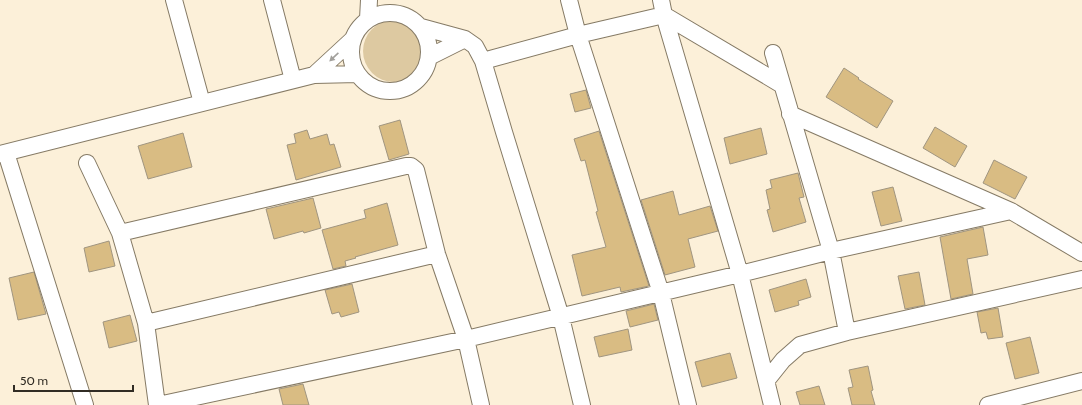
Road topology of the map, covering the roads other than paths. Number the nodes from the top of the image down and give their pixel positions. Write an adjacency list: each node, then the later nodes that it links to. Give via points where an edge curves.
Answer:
1 (174, 0): 19 (street)
2 (272, 0): 17 (street)
3 (369, 0): 7 (street)
4 (569, 0): 9 (street)
5 (393, 6): 7 (street); 8 (street)
6 (662, 8): 9 (street); 18 (street); 28 (street)
7 (368, 19): 10 (street, via 356,31)
8 (421, 27): 11 (street); 13 (street, via 429,47)
9 (578, 35): 14 (street); 30 (street)
10 (353, 39): 15 (street, via 352,63); 16 (street, one-way to 16)
11 (465, 39): 13 (street); 14 (street, via 475,46)
12 (773, 53): 18 (street)
13 (429, 58): 15 (street, via 421,77 401,90 384,91 374,88 365,83)
14 (483, 61): 31 (street)
15 (358, 74): 16 (street)
16 (314, 75): 17 (street)
17 (293, 80): 19 (street)
18 (782, 85): 20 (street)
19 (202, 103): 21 (street)
20 (790, 114): 23 (street); 25 (street)
21 (3, 153): 37 (street)
22 (87, 163): 24 (street)
23 (1011, 211): 25 (street); 26 (street)
24 (120, 233): 27 (street, via 411,166 416,170); 32 (street)
25 (831, 251): 28 (street); 33 (street)
26 (1082, 253)
27 (437, 254): 32 (street); 34 (street)
28 (740, 274): 30 (street); 35 (street)
29 (1082, 279): 33 (street)
30 (662, 292): 31 (street); 41 (street)
31 (561, 317): 34 (street); 40 (street)
32 (146, 324): 38 (street)
33 (847, 332): 35 (street, via 800,345 782,360)
34 (466, 339): 38 (street); 39 (street)
35 (767, 380): 42 (street)
36 (1082, 381): 43 (street)
37 (85, 405)
38 (158, 405)
39 (481, 405)
40 (582, 405)
41 (688, 405)
42 (772, 405)
43 (988, 405)

